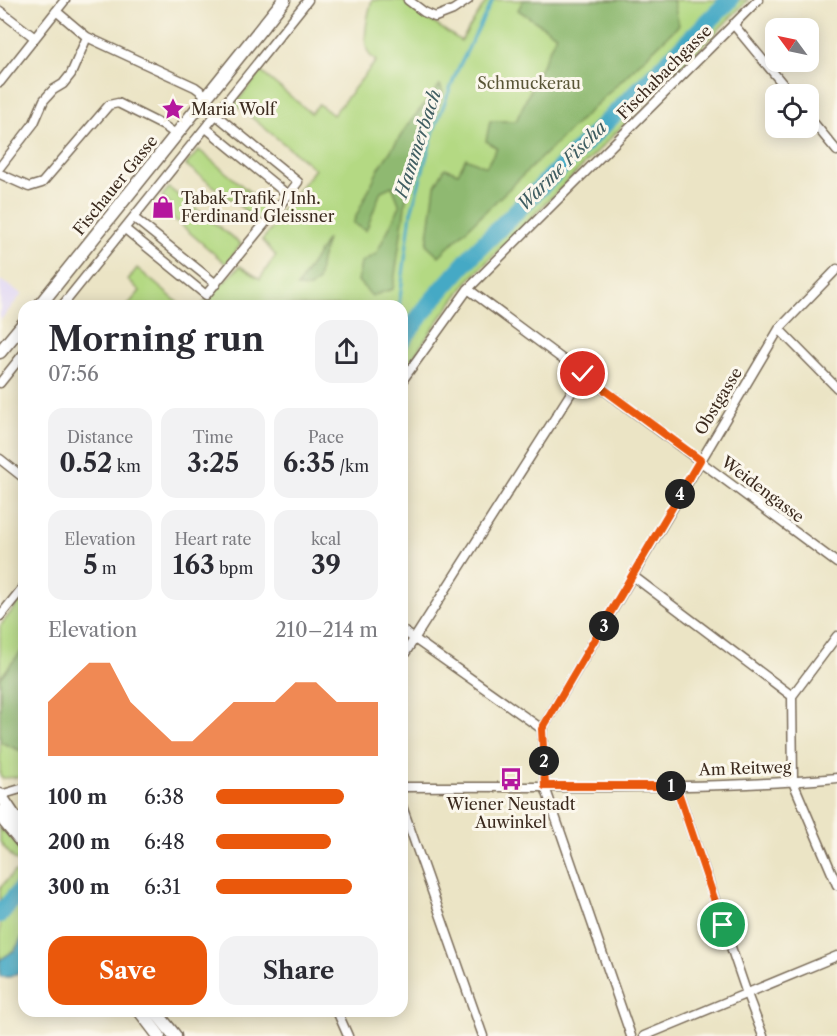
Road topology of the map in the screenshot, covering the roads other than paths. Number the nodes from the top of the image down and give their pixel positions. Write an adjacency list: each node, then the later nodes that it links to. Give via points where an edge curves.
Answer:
1 (65, 0): 8 (street)
2 (284, 0): 14 (main road, Fischauer Gasse)
3 (308, 0): 15 (street)
4 (408, 0): 5 (street, via 435,17)
5 (468, 0)
6 (758, 0): 9 (street, Fischabachgasse)
7 (0, 11): 11 (street)
8 (56, 11): 10 (street); 11 (street)
9 (733, 24): 13 (street); 27 (street, Fischabachgasse)
10 (87, 37): 14 (street); 20 (street, via 71,74 44,100 34,123)
11 (34, 38): 12 (street)
12 (0, 82)
13 (783, 84)
14 (207, 96): 18 (main road, Fischauer Gasse)
15 (216, 116): 16 (street); 22 (street, via 298,182)
16 (206, 128): 22 (street); 23 (street)
17 (819, 129): 19 (street)
18 (177, 135): 21 (street, via 118,104 109,105 42,183 29,187); 28 (main road, Fischauer Gasse)
19 (837, 151)
20 (0, 167)
21 (0, 174)
22 (288, 195): 26 (street)
23 (134, 218): 24 (street); 26 (street)
24 (125, 229): 26 (street, via 206,295); 29 (street)
25 (837, 269): 30 (street, Obstgasse)
26 (216, 284)
27 (468, 289): 34 (street, Fischabachgasse); 35 (street, Weidengasse)
28 (44, 300)
29 (68, 300)
30 (779, 329): 37 (street); 39 (street, Obstgasse)
31 (18, 330): 32 (main road)
32 (0, 352)
33 (18, 360): 36 (street)
34 (408, 373)
35 (583, 374): 39 (street, Weidengasse); 47 (street)
36 (0, 383)
37 (837, 388)
38 (0, 459): 40 (street)
39 (700, 460): 41 (street, Weidengasse); 42 (street, Obstgasse)
40 (18, 473)
41 (837, 563)
42 (633, 576): 49 (street); 50 (street, Obstgasse)
43 (18, 594): 44 (street)
44 (0, 616)
45 (408, 634): 47 (street)
46 (837, 636): 49 (street)
47 (414, 638): 48 (street); 50 (street)
48 (408, 648)
49 (792, 696): 52 (street)
50 (542, 729): 53 (street)
51 (837, 778): 52 (street, Am Reitweg)
52 (793, 782): 54 (street, Am Reitweg); 62 (street)
53 (545, 786): 54 (street, Am Reitweg); 55 (street, Am Reitweg); 72 (street)
54 (676, 786): 64 (street)
55 (408, 787)
56 (18, 789): 57 (street)
57 (0, 797): 59 (main road)
58 (2, 817): 61 (main road)
59 (18, 822)
60 (408, 823): 71 (street)
61 (18, 837)
62 (837, 885)
63 (837, 956): 64 (street)
64 (747, 994): 73 (street); 74 (street)
65 (145, 1017): 68 (main road)
66 (160, 1017): 69 (main road)
67 (340, 1017): 70 (street)
68 (159, 1036)
69 (175, 1036)
70 (348, 1036)
71 (483, 1036)
72 (632, 1036)
73 (644, 1036)
74 (763, 1036)

